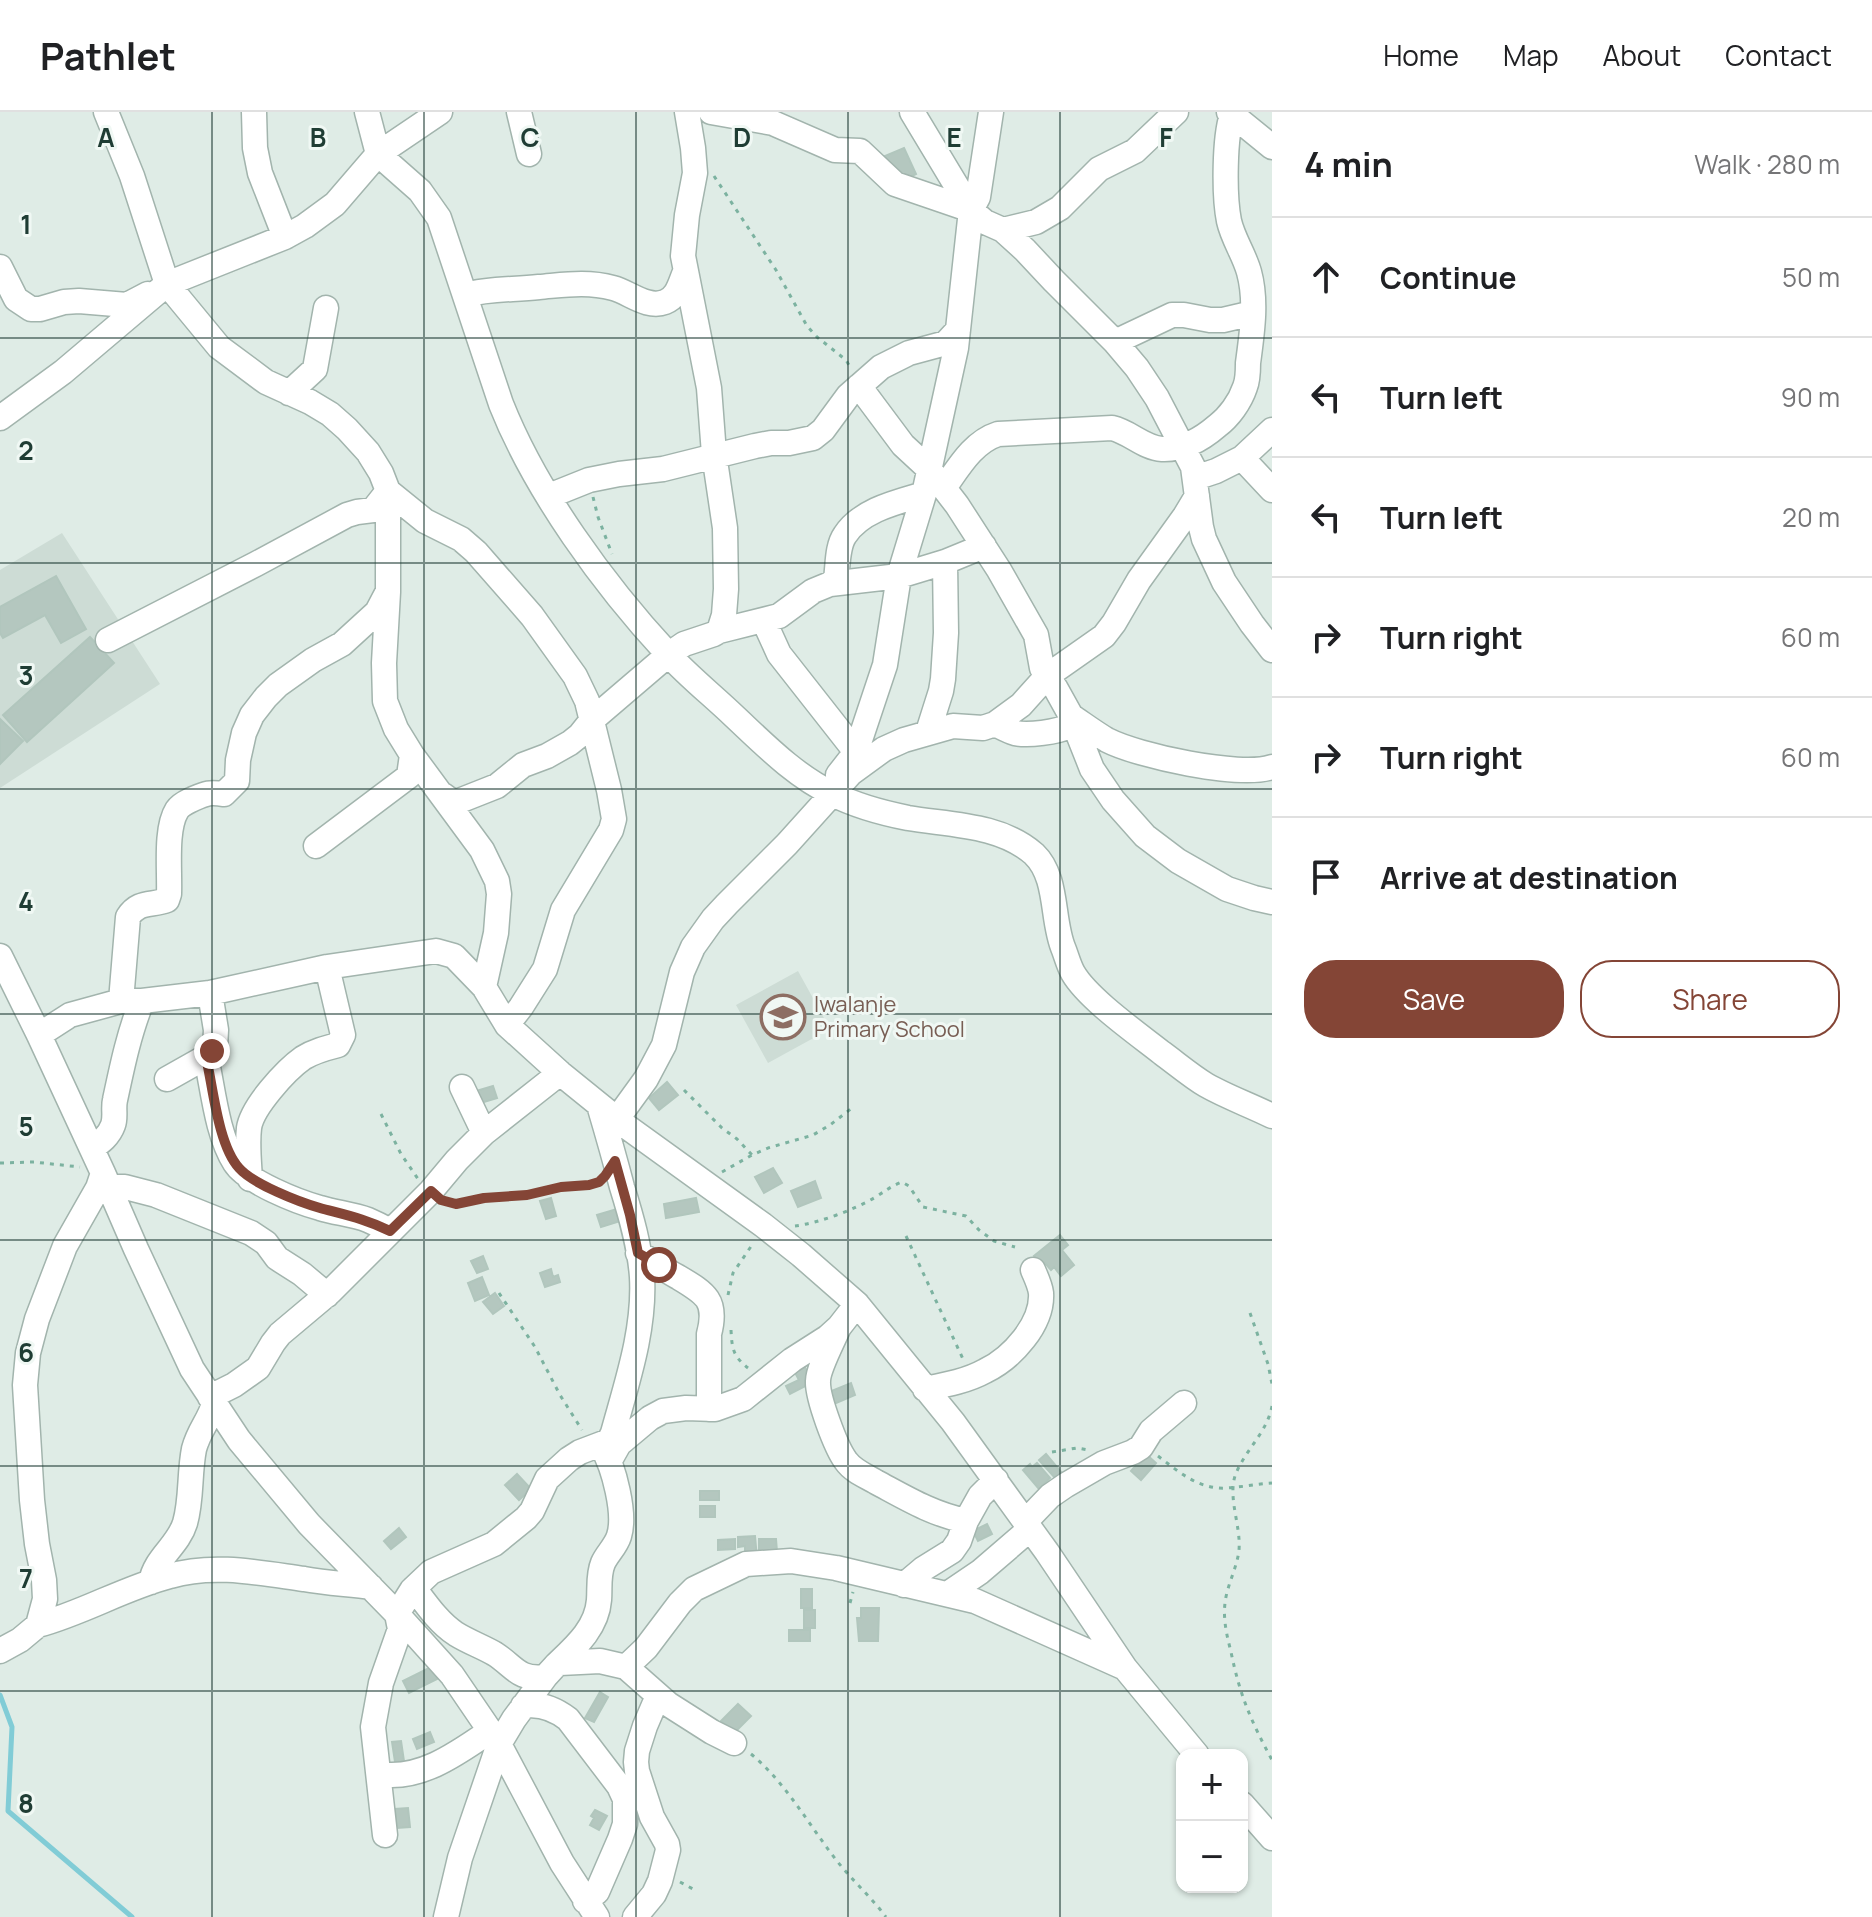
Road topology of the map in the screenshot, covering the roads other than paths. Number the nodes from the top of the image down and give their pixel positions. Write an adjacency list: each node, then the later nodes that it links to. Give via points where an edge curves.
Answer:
1 (106, 112): 20 (street)
2 (254, 112): 17 (street, via 260,173)
3 (367, 112): 13 (street)
4 (440, 112): 13 (street)
5 (519, 112): 14 (street)
6 (687, 112): 19 (street, via 695,173 684,236)
7 (711, 112): 15 (street, via 773,123 829,148 860,151 895,184)
8 (912, 112): 15 (street)
9 (991, 112): 15 (street, via 978,197)
10 (1176, 112): 16 (street, via 1135,151 1099,169 1060,208 1036,222)
11 (1239, 115): 12 (street); 23 (street, via 1227,157 1227,205 1249,272)
12 (1272, 147)
13 (378, 154): 17 (street, via 335,204); 21 (street, via 420,191 439,218)
14 (529, 154)
15 (971, 210): 16 (street); 24 (street)
16 (1003, 230): 25 (street)
17 (285, 237): 20 (street)
18 (0, 267): 20 (street, via 16,299 37,310 79,301 127,305)
19 (685, 272): 21 (street, via 677,293 661,303 585,283); 31 (street, via 709,388)
20 (167, 284): 27 (street, via 219,347); 28 (street)
21 (465, 295): 37 (street, via 512,433)
22 (326, 308): 27 (street, via 315,369)
23 (1253, 313): 25 (street, via 1223,320 1172,315); 30 (street, via 1246,385 1236,405 1204,437)
24 (958, 330): 26 (street, via 946,343 894,359); 33 (street)
25 (1115, 342): 30 (street, via 1157,398)
26 (859, 386): 31 (street, via 813,438); 33 (street)
27 (289, 393): 36 (street, via 318,406 347,429 376,463)
28 (0, 418)
29 (1272, 430): 32 (street)
30 (1182, 447): 33 (street, via 1150,446 1112,428 998,434); 34 (street)
31 (714, 454): 37 (street, via 663,469 589,480); 44 (street, via 725,528 726,589)
32 (1242, 458): 34 (street); 35 (street)
33 (932, 484): 38 (street); 40 (street); 41 (street, via 862,519 845,534 836,579)
34 (1196, 487): 46 (street, via 1204,539 1224,582); 48 (street, via 1104,636)
35 (1272, 490)
36 (388, 491): 42 (street); 45 (street, via 373,510 347,515); 50 (street, via 425,521 461,539 508,586 575,676)
37 (549, 496): 47 (street, via 604,578)
38 (984, 546): 39 (street); 48 (street, via 1036,635)
39 (945, 562): 40 (street); 52 (street, via 943,679)
40 (899, 576): 41 (street); 53 (street, via 885,665)
41 (830, 584): 43 (street)
42 (388, 592): 54 (street, via 385,701); 65 (street, via 377,612 342,644 278,685 259,706 244,733 233,787 224,794 207,792 177,810 167,900 141,904 128,917)
43 (764, 621): 44 (street); 53 (street, via 779,654)
44 (719, 631): 47 (street)
45 (108, 640)
46 (1272, 650)
47 (668, 655): 50 (street); 56 (street, via 783,762)
48 (1047, 676): 49 (street); 51 (street)
49 (1071, 716): 51 (street, via 1070,726 1037,733 1015,733); 55 (street, via 1106,739 1151,754 1239,770); 59 (street, via 1092,769 1145,836 1227,889)
50 (592, 720): 57 (street, via 570,743 523,765 497,786 454,803); 66 (street, via 613,825 563,910 545,969)
51 (995, 724): 52 (street)
52 (928, 732): 56 (street, via 884,749)
53 (856, 752): 56 (street)
54 (412, 755): 57 (street); 58 (street, via 409,776)
55 (1272, 767)
56 (829, 792): 72 (street, via 693,947 664,1045 646,1079); 73 (street, via 874,810 993,832 1027,849 1045,870 1060,943 1074,975 1098,1001 1206,1085)
57 (443, 795): 62 (street, via 482,850 498,886 496,933)
58 (316, 846)
59 (1272, 902)
60 (0, 956): 64 (street)
61 (327, 967): 62 (street, via 440,951 457,958); 63 (street); 76 (street, via 342,1038 338,1045 300,1061 256,1112 249,1128)
62 (484, 987): 66 (street)
63 (210, 993): 65 (street); 68 (street, via 216,1041)
64 (8, 996): 67 (street)
65 (132, 1001): 67 (street, via 70,1015); 75 (street, via 133,1024 114,1123 102,1141)
66 (507, 1025): 69 (street)
67 (39, 1035): 75 (street)
68 (206, 1057): 70 (street); 76 (street, via 228,1149)
69 (560, 1073): 72 (street); 74 (street)
70 (167, 1079)
71 (462, 1087): 74 (street)
72 (608, 1112): 78 (street); 81 (street, via 763,1225)
73 (1272, 1116)
74 (484, 1133): 77 (street)
75 (101, 1168): 80 (street, via 125,1187 251,1233); 84 (street, via 168,1320); 97 (street, via 98,1188 65,1246 28,1353 32,1500 45,1599)
76 (250, 1179): 77 (street)
77 (390, 1231): 80 (street)
78 (638, 1253): 86 (street, via 697,1287 710,1303); 87 (street, via 642,1277 635,1353 613,1433)
79 (1033, 1270): 83 (street, via 1041,1306 1028,1334 984,1372)
80 (327, 1295): 84 (street, via 280,1334 258,1368)
81 (857, 1304): 82 (street); 83 (street)
82 (839, 1327): 86 (street, via 743,1399); 89 (street, via 818,1380 828,1423 846,1461 916,1504)
83 (925, 1389): 88 (street)
84 (212, 1401): 91 (street, via 195,1447 185,1525); 93 (street, via 309,1524)
85 (1184, 1403): 90 (street, via 1151,1431 1141,1447 1086,1472 1050,1496)
86 (709, 1409): 87 (street, via 663,1411 619,1444)
87 (601, 1450): 94 (street, via 580,1452 557,1469 532,1511 494,1544 431,1572); 101 (street, via 616,1482 619,1538 603,1564 594,1622)
88 (996, 1480): 89 (street); 90 (street)
89 (966, 1521): 92 (street, via 952,1551)
90 (1028, 1526): 95 (street); 100 (street)
91 (151, 1582): 93 (street, via 226,1570); 97 (street)
92 (904, 1585): 95 (street); 99 (street, via 791,1561 746,1564 694,1589)
93 (371, 1587): 96 (street)
94 (414, 1588): 96 (street); 101 (street, via 456,1634 517,1673 536,1678)
95 (949, 1593): 100 (street)
96 (397, 1614): 104 (street, via 452,1675); 107 (street, via 400,1629 373,1727)
97 (38, 1625): 98 (street)
98 (0, 1651)
99 (626, 1667): 101 (street, via 579,1662); 102 (street)
100 (1125, 1668): 106 (street)
101 (550, 1671): 103 (street)
102 (660, 1697): 105 (street); 113 (street, via 645,1726 636,1762 668,1850 654,1894)
103 (523, 1706): 104 (street); 111 (street, via 546,1707 568,1719 625,1799 625,1824)
104 (494, 1737): 107 (street, via 414,1774); 111 (street); 112 (street)
105 (734, 1743)
106 (1192, 1749)
107 (379, 1774): 109 (street)
108 (1248, 1811): 110 (street)
109 (385, 1835)
110 (1272, 1838)
111 (591, 1909)
112 (446, 1917)
113 (635, 1917)

